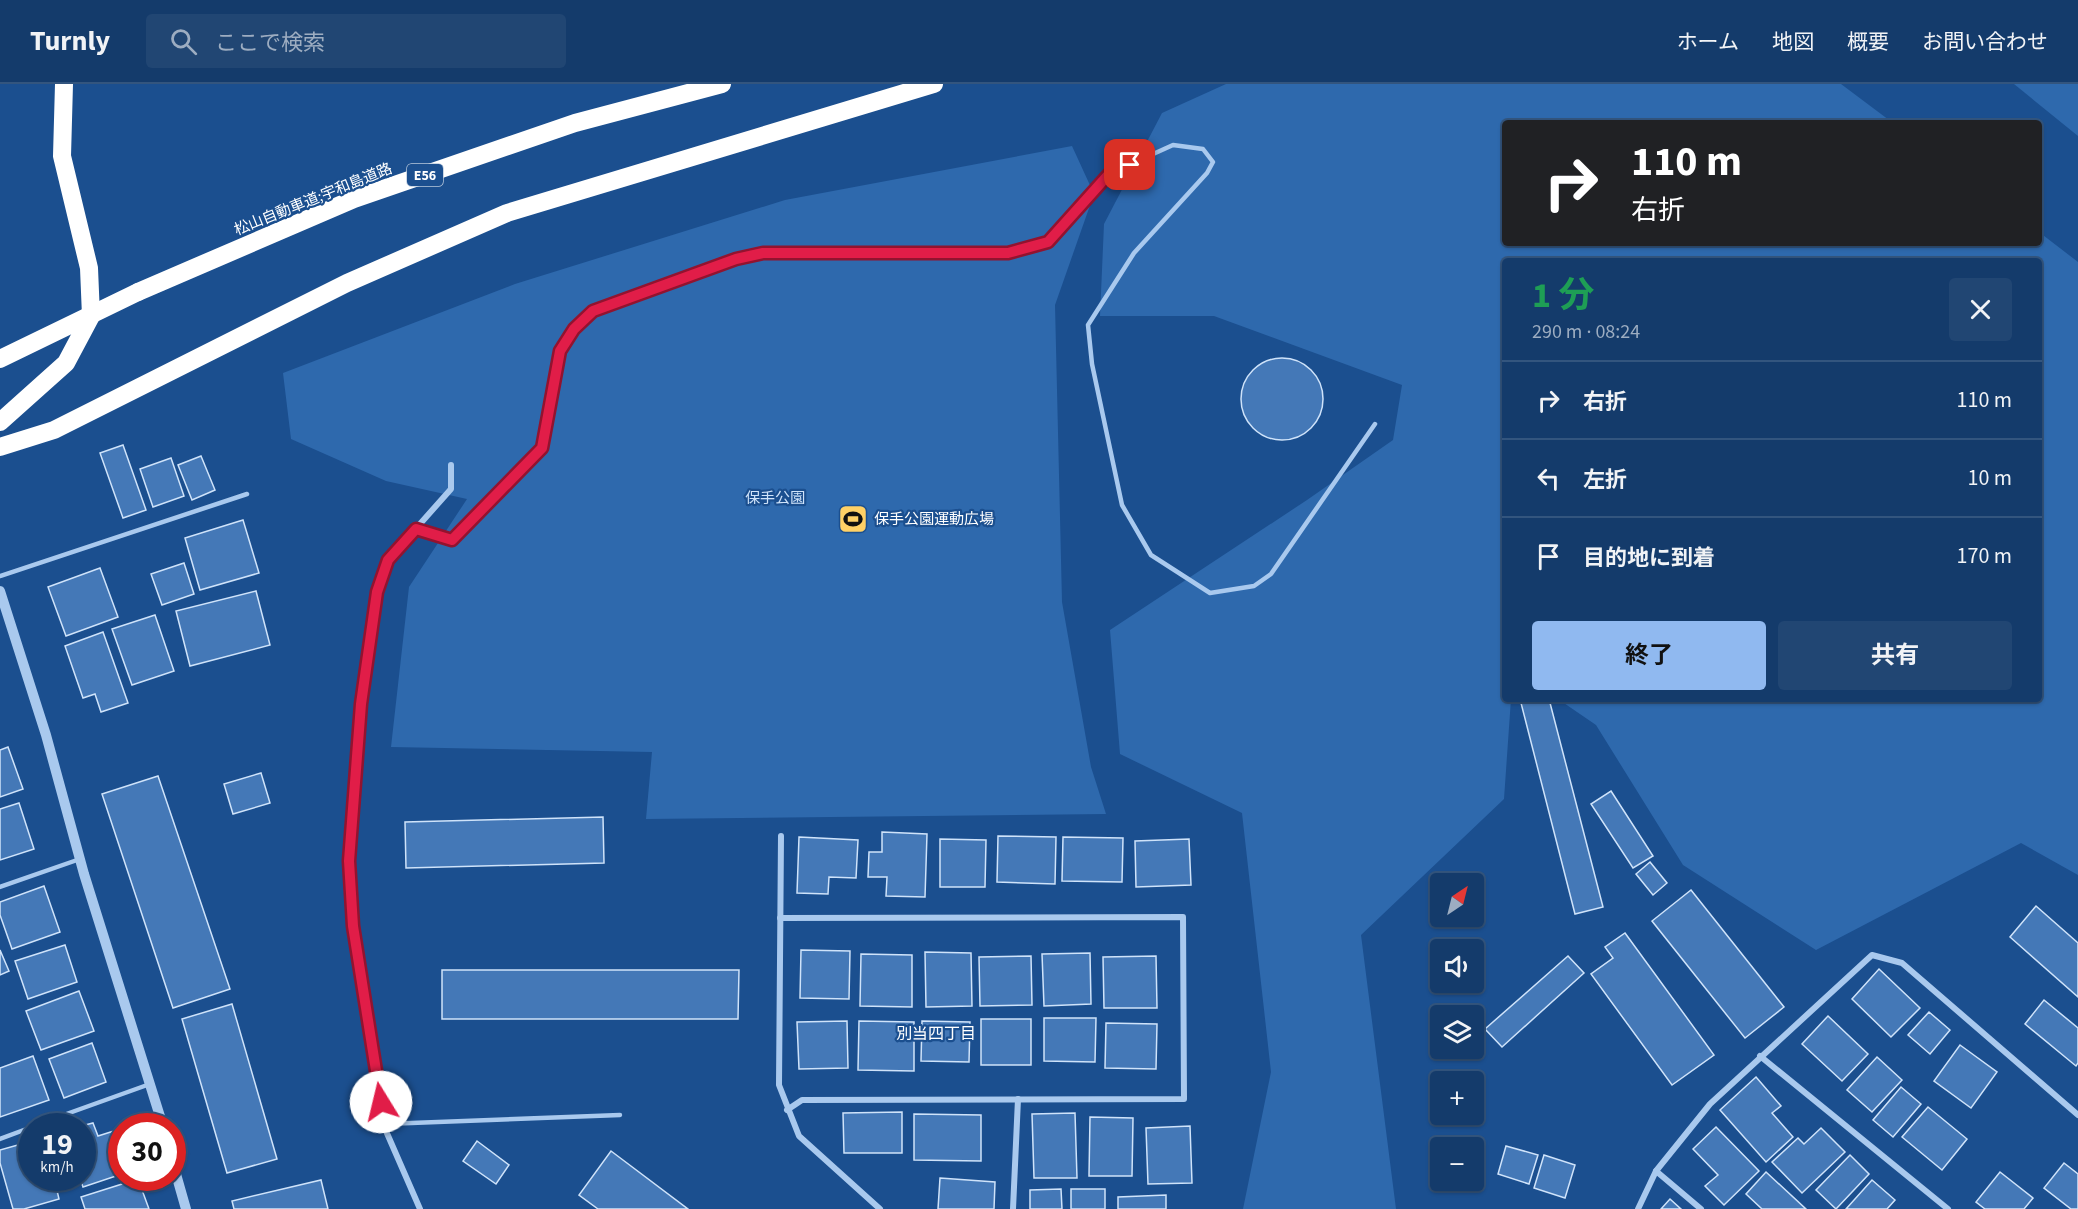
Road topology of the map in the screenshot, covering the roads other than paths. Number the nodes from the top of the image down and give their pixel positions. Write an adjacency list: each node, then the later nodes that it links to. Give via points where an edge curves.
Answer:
1 (64, 84): 5 (highway, via 62,156 89,268 90,316 66,363)
2 (722, 84): 4 (highway, 松山自動車道;宇和島道路 / E56, bridge, via 575,123 354,200 138,292)
3 (934, 84): 7 (highway, via 507,213 347,283 54,430)
4 (0, 359)
5 (0, 422)
6 (1375, 424): 10 (lane, via 1271,574 1254,586 1210,592 1151,555 1122,505 1092,364 1088,325 1134,253 1213,162 1203,149 1173,145 1109,174 1048,242 1008,253 763,253 736,259 593,311 574,329 560,351 542,448 452,540)
7 (0, 447)
8 (451, 465): 10 (street, via 451,489)
9 (247, 494): 11 (lane)
10 (416, 529): 25 (street, via 388,560 377,592 361,704 349,861 353,926)
11 (0, 576)
12 (0, 591): 14 (street)
13 (781, 836): 16 (street)
14 (80, 859): 15 (lane); 18 (street)
15 (0, 887)
16 (780, 918): 19 (street, via 1183,917 1184,1099); 20 (street, via 778,1085)
17 (1760, 1056): 24 (street, via 1872,954 1902,963); 28 (street, via 1710,1104); 36 (street)
18 (150, 1084): 21 (lane); 22 (street)
19 (1018, 1099): 20 (street, via 802,1100); 33 (street)
20 (787, 1110): 32 (street, via 799,1136)
21 (70, 1113)
22 (159, 1113)
23 (620, 1115): 25 (lane)
24 (2078, 1115)
25 (384, 1124): 31 (street)
26 (18, 1132): 27 (lane)
27 (0, 1139)
28 (1656, 1171): 34 (street); 35 (street)
29 (181, 1191): 30 (street)
30 (186, 1209)
31 (420, 1209)
32 (880, 1209)
33 (1013, 1209)
34 (1638, 1209)
35 (1701, 1209)
36 (1948, 1209)

